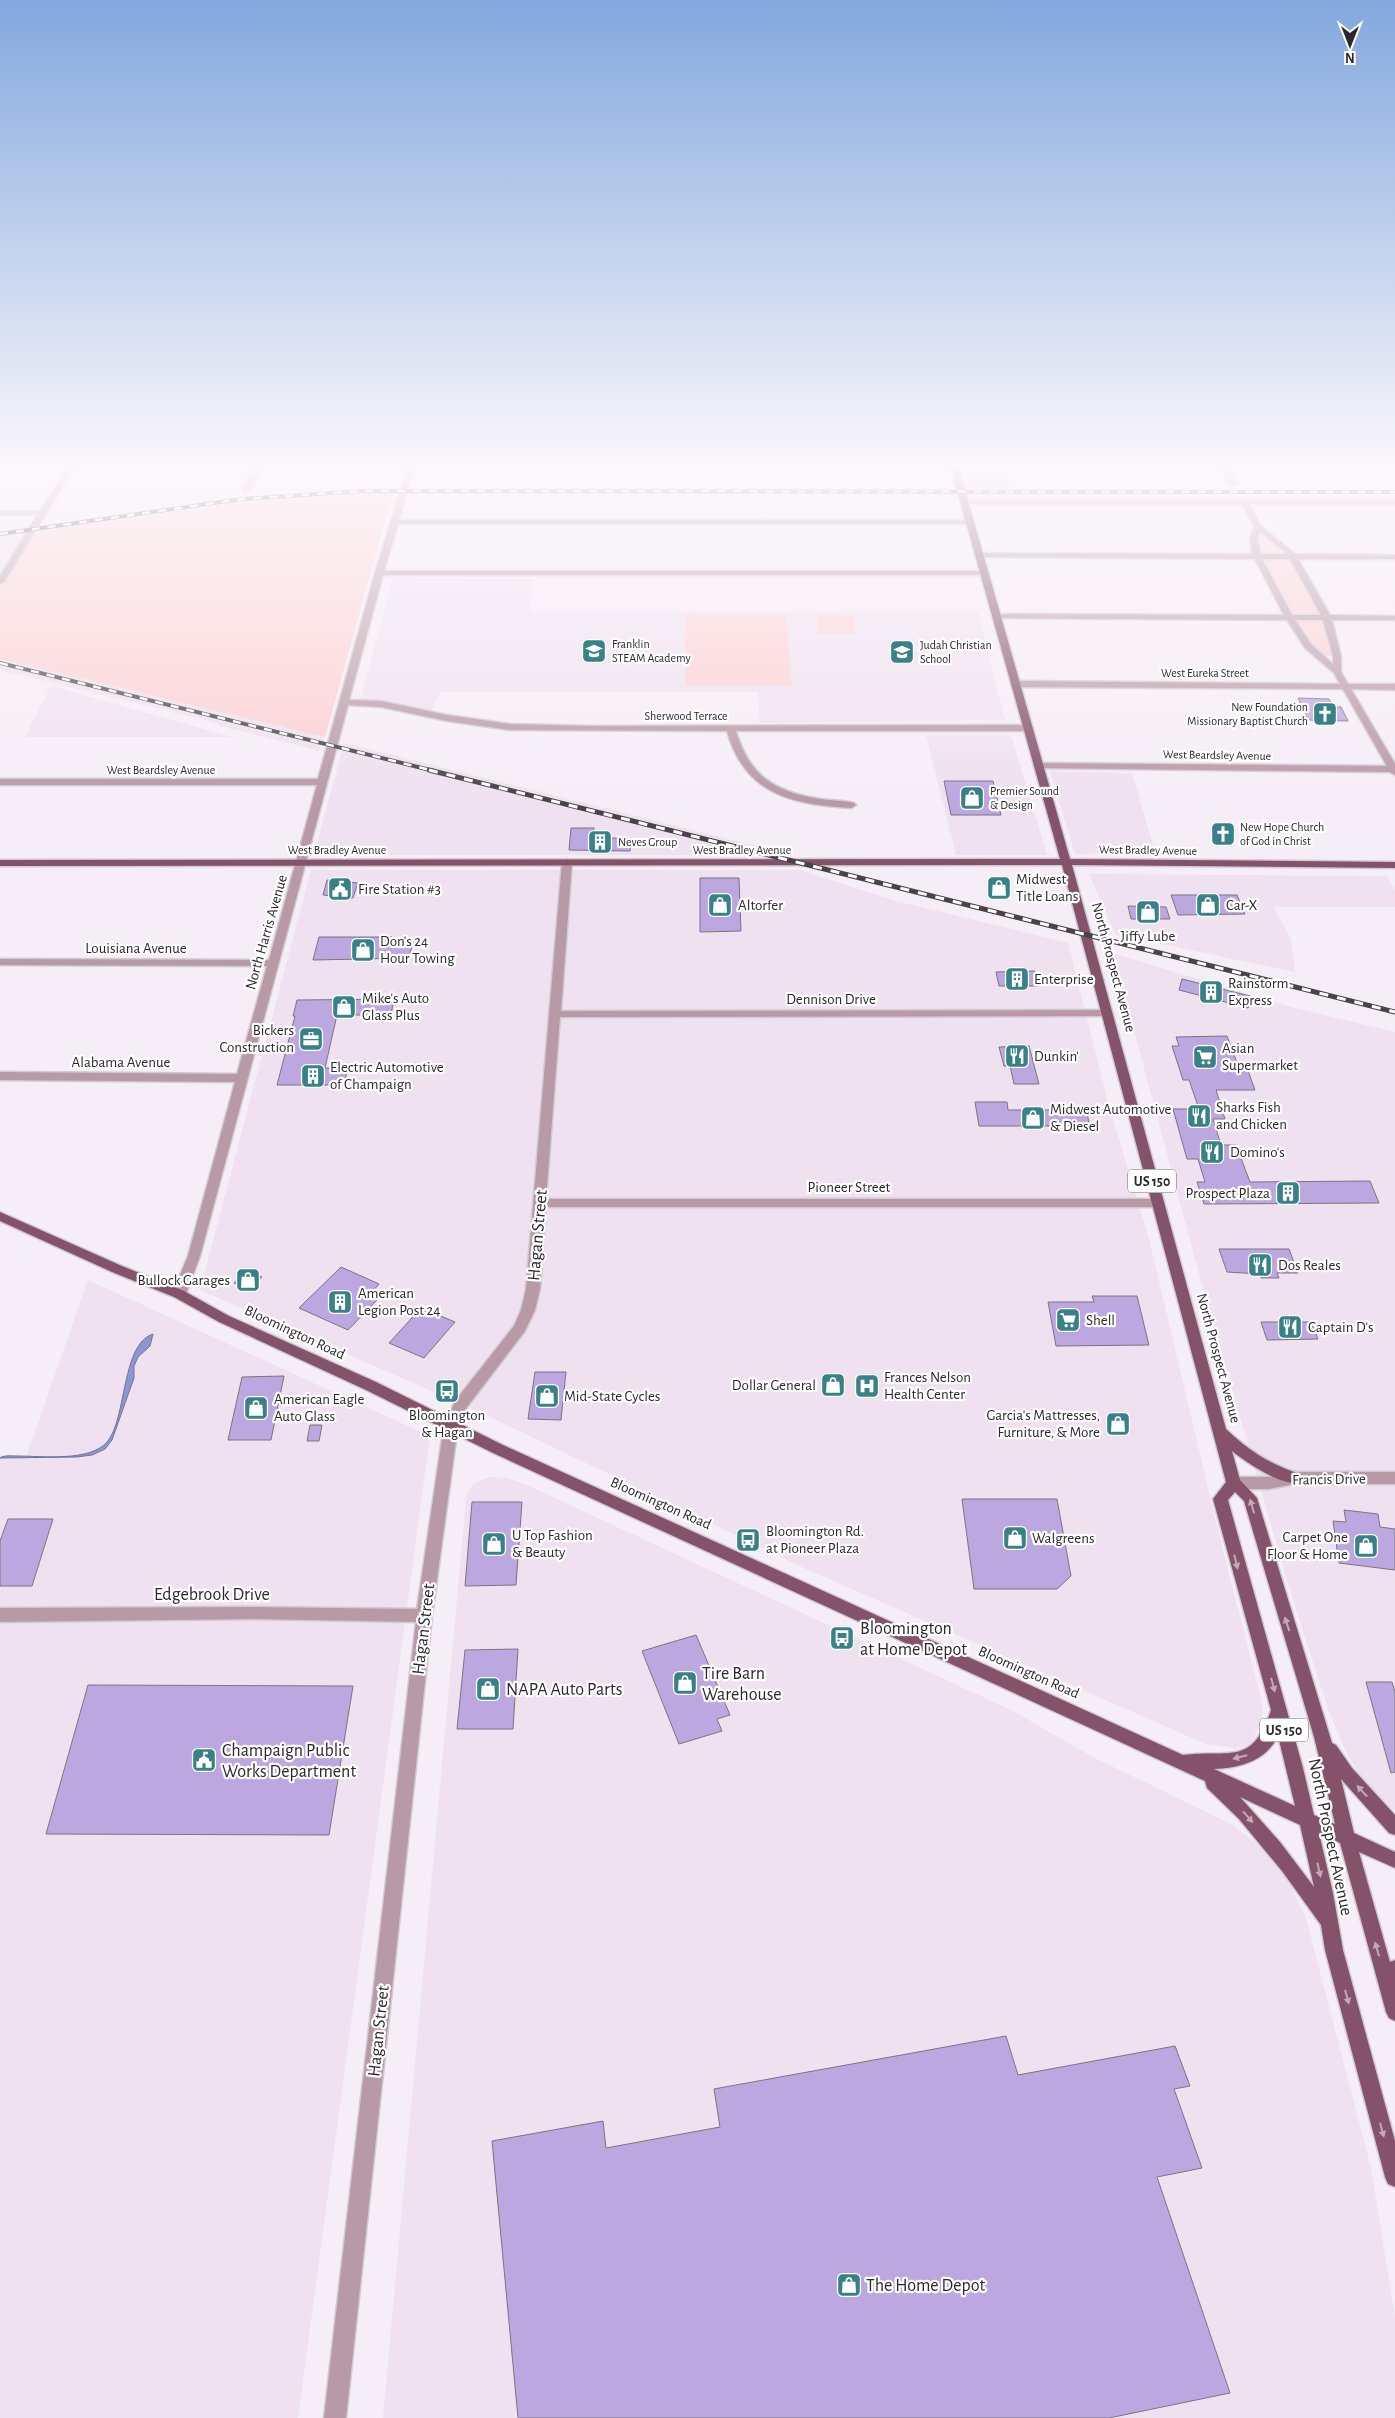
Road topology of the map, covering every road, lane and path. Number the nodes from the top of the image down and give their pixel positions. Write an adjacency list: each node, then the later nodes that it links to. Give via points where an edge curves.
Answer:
1 (380, 575): 13 (street, North Harris Avenue)
2 (985, 575): 5 (main road, North Prospect Avenue / US 150)
3 (1267, 575): 6 (street)
4 (1302, 575): 7 (street)
5 (996, 616): 6 (street); 10 (main road, North Prospect Avenue / US 150)
6 (1290, 618): 7 (street); 9 (street, via 1308,646)
7 (1327, 618): 8 (street); 9 (street, via 1337,656)
8 (1395, 618)
9 (1337, 672): 11 (street)
10 (1015, 684): 11 (street, West Eureka Street); 14 (main road, North Prospect Avenue / US 150)
11 (1346, 686): 12 (street, West Eureka Street); 17 (street)
12 (1395, 687)
13 (345, 702): 15 (street, Sherwood Terrace, via 382,704 510,727); 19 (street, North Harris Avenue)
14 (1028, 728): 15 (street, Sherwood Terrace); 16 (main road, North Prospect Avenue / US 150)
15 (731, 729): 20 (street, via 742,760 771,786 804,800)
16 (1039, 766): 17 (street, West Beardsley Avenue); 22 (main road, North Prospect Avenue / US 150)
17 (1394, 770)
18 (0, 782): 19 (street, West Beardsley Avenue)
19 (323, 782): 24 (street, North Harris Avenue)
20 (851, 805)
21 (567, 862): 22 (main road, West Bradley Avenue); 24 (main road, West Bradley Avenue); 29 (street, Hagan Street)
22 (1066, 862): 25 (main road, West Bradley Avenue); 28 (main road, North Prospect Avenue / US 150)
23 (0, 863): 24 (main road, West Bradley Avenue)
24 (301, 863): 27 (street, North Harris Avenue)
25 (1395, 865)
26 (0, 962): 27 (street, Louisiana Avenue)
27 (272, 963): 31 (street, North Harris Avenue)
28 (1107, 1013): 29 (street, Dennison Drive); 33 (main road, North Prospect Avenue / US 150)
29 (555, 1014): 32 (street, Hagan Street)
30 (0, 1076): 31 (street, Alabama Avenue)
31 (241, 1078): 35 (street, North Harris Avenue, via 194,1256)
32 (540, 1203): 33 (street, Pioneer Street); 36 (street, Hagan Street, via 533,1289 526,1316 461,1404)
33 (1158, 1203): 37 (main road, North Prospect Avenue / US 150)
34 (0, 1216): 35 (main road, Bloomington Road)
35 (178, 1294): 36 (main road, Bloomington Road, via 224,1319)
36 (451, 1425): 42 (street, Hagan Street); 45 (main road, Bloomington Road)
37 (1220, 1432): 38 (main road, via 1244,1454 1265,1467); 40 (main road, North Prospect Avenue / US 150)
38 (1295, 1478): 39 (street, Francis Drive); 40 (street, Francis Drive, via 1269,1483)
39 (1395, 1478)
40 (1234, 1483): 43 (main road, North Prospect Avenue / US 150, one-way to 43, via 1220,1499); 44 (main road, North Prospect Avenue / US 150, one-way to 40, via 1250,1498)
41 (0, 1615): 42 (street, Edgebrook Drive, via 255,1613)
42 (424, 1616): 55 (street, Hagan Street)
43 (1279, 1710): 45 (main road, one-way to 45, via 1267,1740 1253,1753 1224,1760); 47 (main road, North Prospect Avenue / US 150)
44 (1322, 1737): 48 (main road, one-way to 44, via 1346,1773); 49 (main road, North Prospect Avenue)
45 (1184, 1762): 46 (main road, Bloomington Road)
46 (1200, 1772): 47 (main road, Bloomington Road); 51 (main road, one-way to 51, via 1235,1802 1256,1826)
47 (1308, 1822): 49 (main road, Bloomington Road); 51 (main road, North Prospect Avenue, one-way to 51)
48 (1395, 1827)
49 (1347, 1838): 50 (main road, Bloomington Road); 53 (main road, North Prospect Avenue, one-way to 49)
50 (1395, 1860)
51 (1327, 1921): 54 (main road, North Prospect Avenue, one-way to 54)
52 (1395, 1969): 53 (main road)
53 (1393, 2005)
54 (1395, 2177)
55 (335, 2418)

